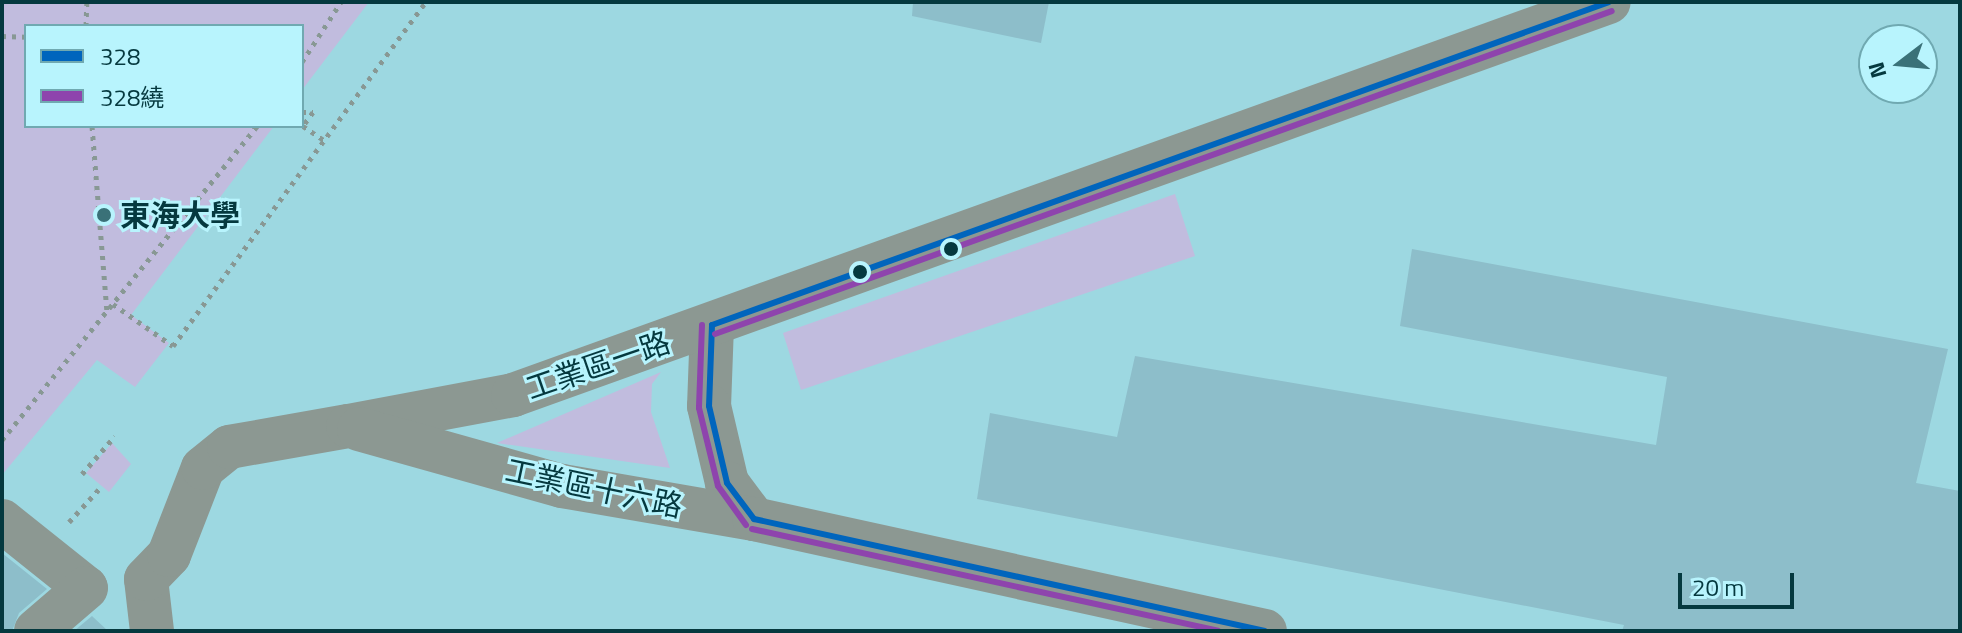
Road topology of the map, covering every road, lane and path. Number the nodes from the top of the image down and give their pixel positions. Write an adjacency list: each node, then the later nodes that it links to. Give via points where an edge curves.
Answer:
1 (87, 2): 5 (path)
2 (341, 2): 8 (path)
3 (426, 2): 14 (path)
4 (1609, 2): 17 (street, 工業區一路)
5 (86, 24)
6 (2, 36): 7 (path)
7 (24, 37)
8 (304, 59)
9 (304, 112): 10 (path, via 313,112)
10 (304, 125)
11 (304, 127): 14 (path)
12 (92, 128): 16 (path)
13 (255, 128): 15 (path)
14 (324, 140): 15 (path, via 173,346)
15 (113, 304): 16 (path)
16 (107, 311): 20 (path)
17 (712, 325): 18 (street, 工業區一路, via 513,395); 22 (street, via 709,406 727,483)
18 (348, 426): 22 (street, 工業區十六路, via 562,486); 24 (street, 工業區一路, via 229,447 203,468 169,555)
19 (115, 436): 21 (path)
20 (2, 440)
21 (82, 474)
22 (754, 519): 26 (street, 工業區十六路)
23 (2, 521): 25 (street)
24 (146, 579): 25 (street); 28 (street)
25 (86, 588): 27 (street)
26 (1160, 622): 29 (street, 工業區十六路)
27 (36, 631)
28 (152, 631)
29 (1265, 631)

